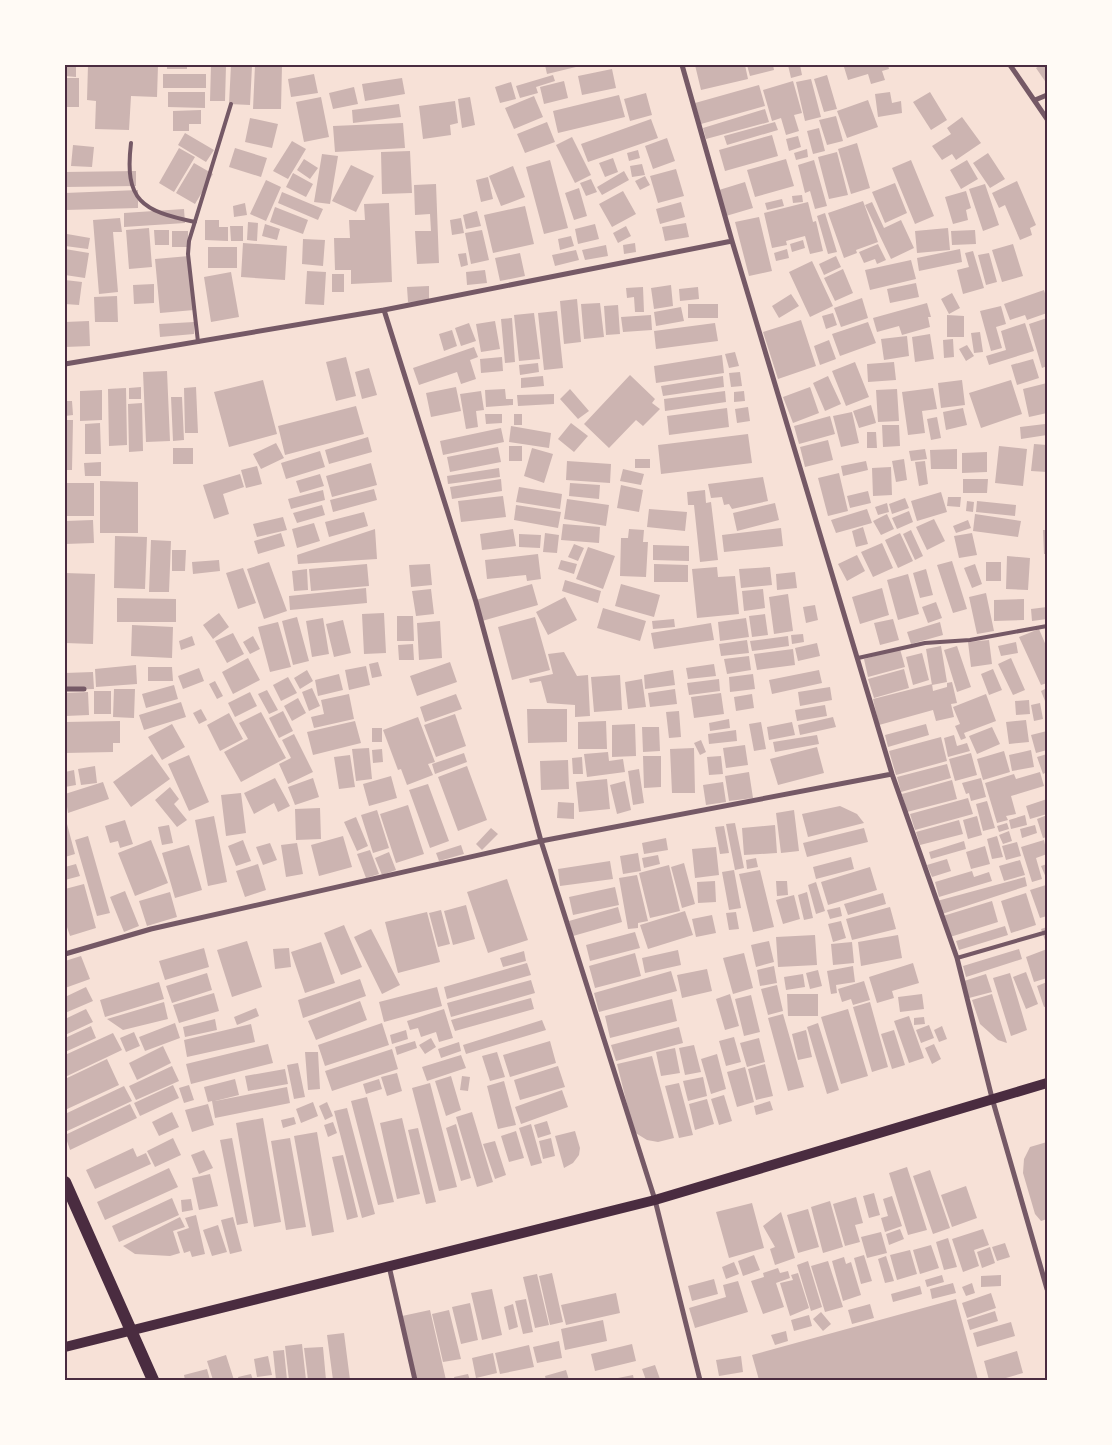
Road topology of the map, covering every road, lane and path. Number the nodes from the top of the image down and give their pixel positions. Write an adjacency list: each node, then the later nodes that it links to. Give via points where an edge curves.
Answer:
1 (682, 65): 9 (street)
2 (1010, 65): 4 (street)
3 (1047, 95): 4 (street)
4 (1035, 100): 6 (street)
5 (231, 104): 8 (lane)
6 (1047, 119)
7 (131, 143): 8 (lane, via 128,174 138,196 162,215)
8 (195, 222): 11 (lane, via 188,254)
9 (732, 241): 10 (street); 14 (street)
10 (384, 310): 11 (street); 18 (street, via 476,602)
11 (198, 342): 12 (street)
12 (65, 364)
13 (1047, 626): 14 (lane, via 970,640 925,643)
14 (858, 658): 17 (street)
15 (65, 689): 16 (street)
16 (84, 689)
17 (892, 774): 18 (street); 21 (street)
18 (541, 841): 20 (street, via 151,929); 25 (street)
19 (1047, 932): 21 (lane)
20 (65, 954)
21 (956, 958): 23 (street)
22 (1047, 1083): 23 (main road)
23 (992, 1098): 25 (main road); 27 (street)
24 (65, 1182): 28 (main road)
25 (654, 1200): 26 (main road); 32 (street)
26 (389, 1265): 28 (main road); 31 (street)
27 (1047, 1289)
28 (130, 1331): 29 (main road); 30 (main road)
29 (65, 1347)
30 (153, 1380)
31 (414, 1380)
32 (700, 1380)

